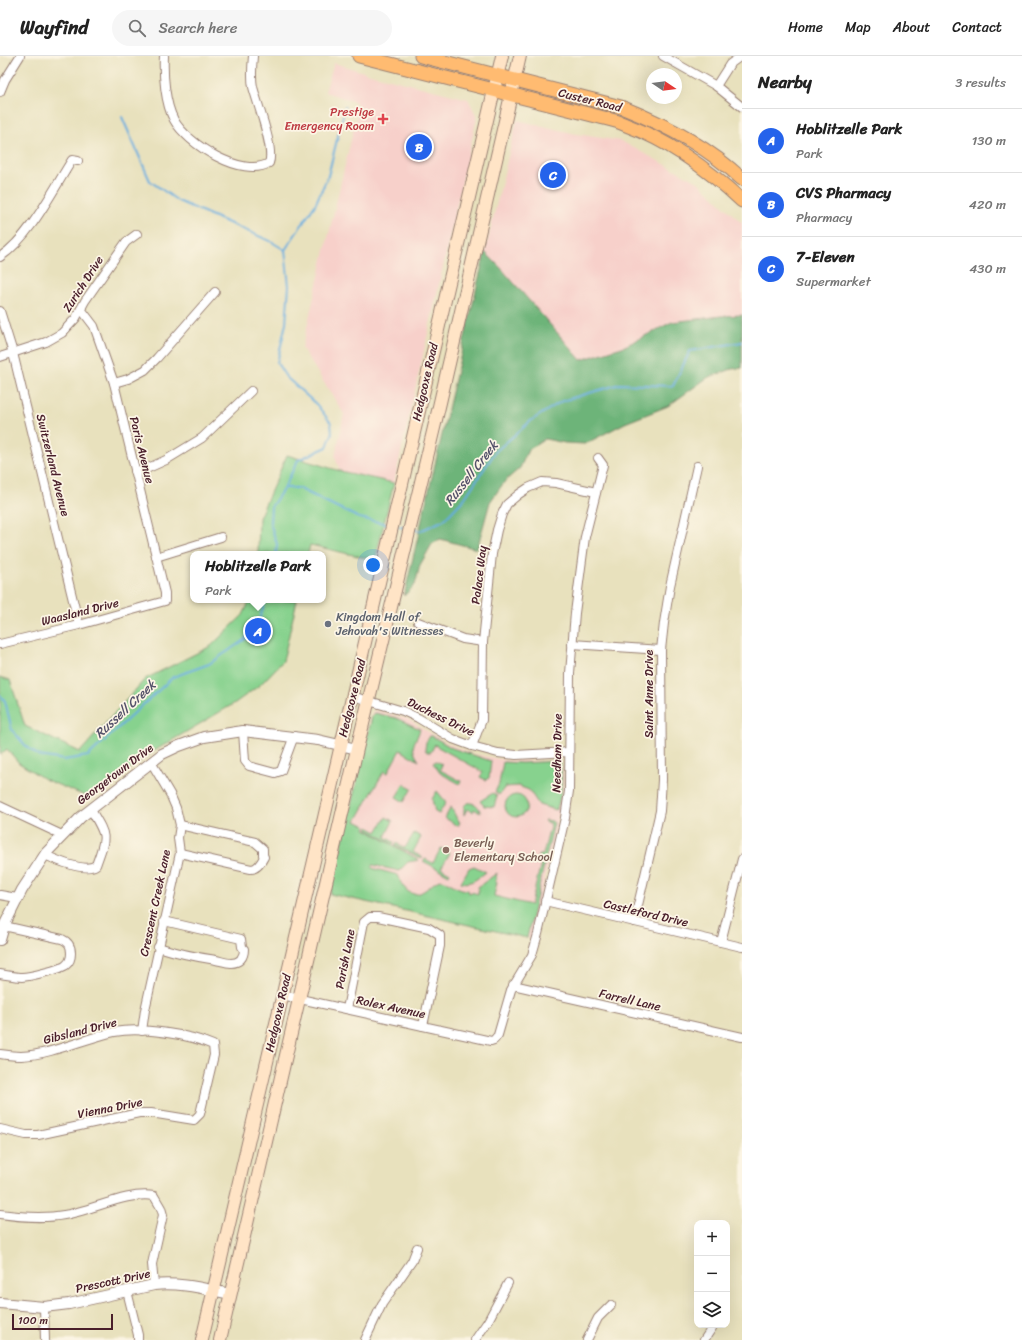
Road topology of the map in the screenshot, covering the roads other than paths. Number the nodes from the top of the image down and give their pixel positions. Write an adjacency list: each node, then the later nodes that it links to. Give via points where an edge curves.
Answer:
1 (20, 56): 15 (street)
2 (164, 56): 3 (street, via 165,82 174,120 204,149 230,163 257,166 265,165 270,160 269,144 253,85)
3 (253, 56)
4 (359, 56): 10 (main road)
5 (421, 56): 11 (main road, Custer Road)
6 (502, 56): 11 (main road, Hedgcoxe Road)
7 (520, 56): 12 (main road, Hedgcoxe Road)
8 (741, 56): 13 (street, via 730,64)
9 (668, 57): 13 (street)
10 (383, 59): 14 (main road)
11 (497, 76): 12 (main road, Custer Road); 14 (main road, Hedgcoxe Road)
12 (514, 81): 16 (main road, Hedgcoxe Road); 19 (main road, Custer Road, via 621,107 652,120 704,150 733,170)
13 (716, 86): 17 (street)
14 (494, 90): 16 (main road); 23 (main road, Hedgcoxe Road)
15 (0, 92)
16 (512, 95): 20 (main road, via 626,124 657,139); 24 (main road, Hedgcoxe Road)
17 (742, 107)
18 (78, 161): 22 (street, via 72,160 27,231 16,244)
19 (742, 180)
20 (740, 195)
21 (136, 234): 26 (street, Zurich Drive, via 126,242)
22 (0, 256)
23 (454, 260): 24 (main road); 32 (main road, Hedgcoxe Road)
24 (472, 264): 33 (main road, Hedgcoxe Road)
25 (216, 292): 30 (street, via 145,370)
26 (81, 309): 28 (street, Zurich Drive, via 62,333 46,342); 30 (street, Paris Avenue, via 94,326)
27 (0, 311): 28 (street, Switzerland Avenue)
28 (14, 353): 29 (street, Zurich Drive); 42 (street, Switzerland Avenue)
29 (0, 357)
30 (114, 383): 36 (street, Paris Avenue)
31 (251, 391): 36 (street, via 202,438 166,460 144,470)
32 (420, 406): 33 (main road); 47 (main road, Hedgcoxe Road)
33 (438, 411): 48 (main road, Hedgcoxe Road)
34 (598, 458): 37 (street, Needham Drive, via 603,465)
35 (697, 466): 46 (street, Saint Anne Drive, via 670,586)
36 (135, 471): 39 (street, Paris Avenue)
37 (596, 492): 43 (street, Palace Way, via 542,482 528,488 507,504 494,542); 45 (street, Needham Drive, via 586,537)
38 (221, 536): 39 (street)
39 (156, 557): 40 (street, Paris Avenue)
40 (165, 601): 42 (street, Waasland Drive)
41 (418, 622): 43 (street, via 462,639)
42 (79, 625): 44 (street, Waasland Drive)
43 (483, 642): 52 (street, Palace Way, via 482,720)
44 (0, 644)
45 (572, 644): 46 (street); 54 (street, Needham Drive)
46 (660, 650): 67 (street, Saint Anne Drive, via 660,812)
47 (352, 696): 48 (street, Duchess Drive); 51 (main road, Hedgcoxe Road)
48 (368, 701): 52 (street, Duchess Drive, via 402,711 452,739); 53 (main road, Hedgcoxe Road)
49 (243, 731): 50 (street, Georgetown Drive); 50 (street, via 245,761 249,766 275,773 281,771 285,764); 55 (street, Georgetown Drive, via 196,740 168,751)
50 (294, 736): 51 (street, Georgetown Drive)
51 (340, 745): 53 (street, Georgetown Drive); 75 (main road, Hedgcoxe Road)
52 (472, 746): 54 (street, Duchess Drive, via 516,755)
53 (357, 749): 76 (main road, Hedgcoxe Road)
54 (568, 752): 65 (street, Needham Drive, via 569,791 565,818)
55 (151, 762): 57 (street, Georgetown Drive); 58 (street, Crescent Creek Lane, via 170,794)
56 (0, 806): 59 (street)
57 (91, 810): 59 (street, Georgetown Drive); 61 (street, via 104,833 104,844 93,868 57,861)
58 (180, 825): 60 (street, Crescent Creek Lane); 60 (street, via 255,842 263,849 264,858 251,869)
59 (62, 835): 61 (street, Georgetown Drive)
60 (180, 853): 66 (street, Crescent Creek Lane)
61 (45, 855): 64 (street, Georgetown Drive)
62 (742, 859): 70 (street)
63 (0, 895): 64 (street)
64 (17, 898): 68 (street, Georgetown Drive)
65 (545, 901): 67 (street, Castleford Drive); 74 (street, Needham Drive, via 532,955)
66 (164, 921): 71 (street, Crescent Creek Lane); 71 (street, via 241,939 244,954 239,961 231,963)
67 (634, 922): 70 (street, Castleford Drive)
68 (4, 926): 69 (street, Georgetown Drive); 73 (street, via 68,941 71,956 65,966 29,976)
69 (0, 940)
70 (721, 942): 72 (street, Castleford Drive)
71 (158, 947): 79 (street, Crescent Creek Lane)
72 (742, 947)
73 (0, 974)
74 (513, 985): 80 (street, Farrell Lane); 81 (street, Needham Drive, via 498,1035)
75 (282, 995): 76 (street, Rolex Avenue); 89 (main road, Hedgcoxe Road)
76 (300, 999): 77 (street, Rolex Avenue); 91 (main road, Hedgcoxe Road)
77 (347, 1009): 78 (street, Rolex Avenue); 78 (street, Parish Lane, via 364,922 370,917 378,917 429,928 440,935 440,946)
78 (423, 1026): 81 (street, Rolex Avenue)
79 (142, 1031): 82 (street, Gibsland Drive, via 196,1039); 83 (street, Gibsland Drive, via 115,1032 40,1053 20,1056)
80 (742, 1037)
81 (494, 1040)
82 (213, 1045): 84 (street, Vienna Drive, via 214,1055 200,1114 194,1120 139,1113 38,1135)
83 (0, 1054)
84 (0, 1129)
85 (0, 1214): 88 (street, via 45,1218 66,1215 135,1196 154,1196 163,1215 152,1264)
86 (417, 1248): 100 (street, via 412,1261 382,1304)
87 (508, 1283): 101 (street)
88 (154, 1284): 89 (street, Prescott Drive, via 167,1283); 90 (street, Prescott Drive)
89 (214, 1290): 91 (street, Prescott Drive); 98 (main road, Hedgcoxe Road)
90 (127, 1291): 94 (street, Prescott Drive); 97 (street)
91 (231, 1294): 99 (main road, Hedgcoxe Road)
92 (0, 1303): 94 (street, Prescott Drive)
93 (611, 1305): 102 (street, via 598,1318)
94 (44, 1307): 96 (street)
95 (712, 1328): 103 (street)
96 (45, 1340)
97 (138, 1340)
98 (202, 1340)
99 (220, 1340)
100 (364, 1340)
101 (475, 1340)
102 (587, 1340)
103 (704, 1340)

